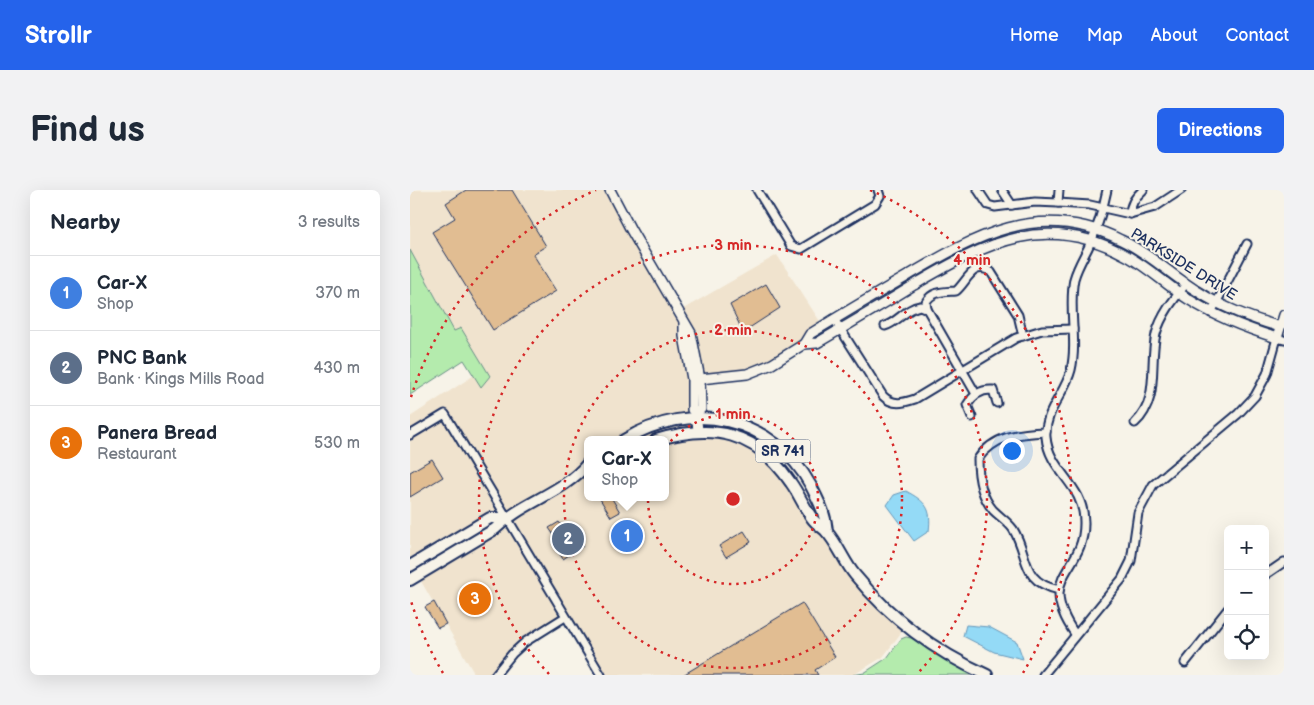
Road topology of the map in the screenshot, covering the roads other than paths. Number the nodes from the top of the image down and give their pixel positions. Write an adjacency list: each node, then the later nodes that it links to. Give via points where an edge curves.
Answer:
1 (610, 190): 24 (street)
2 (757, 190): 3 (street, via 796,249 875,204 880,196)
3 (878, 190)
4 (978, 190): 11 (street, via 988,205 995,208)
5 (1002, 190): 11 (street)
6 (1059, 190): 10 (street)
7 (1107, 190): 12 (street)
8 (1143, 190): 13 (street, via 1130,207)
9 (1182, 190): 13 (street, via 1155,207)
10 (1058, 203): 11 (street); 12 (street)
11 (1012, 205)
12 (1102, 208): 13 (street); 14 (street)
13 (1130, 214)
14 (1095, 230): 15 (street); 17 (street, PARKSIDE DRIVE, via 1139,249); 23 (street, PARKSIDE DRIVE, via 1049,223 1017,225 992,232 954,249)
15 (1091, 241): 18 (street, PARKSIDE DRIVE, via 1130,258); 27 (street, PARKSIDE DRIVE, via 1049,234 1001,241 950,264); 28 (street, via 1075,278)
16 (1247, 244): 19 (street)
17 (1186, 284): 18 (street); 19 (street, PARKSIDE DRIVE)
18 (1179, 293): 21 (street, PARKSIDE DRIVE); 38 (street, via 1157,330 1150,401)
19 (1216, 303): 21 (street); 26 (street, PARKSIDE DRIVE)
20 (927, 309): 25 (street, via 920,306 912,308); 29 (street, via 929,297 956,291 971,272 987,269 1015,309); 32 (street)
21 (1211, 313): 30 (street, PARKSIDE DRIVE)
22 (1284, 315): 26 (street)
23 (834, 319): 27 (street); 31 (street, PARKSIDE DRIVE, via 810,334)
24 (684, 324): 33 (street, via 691,333); 36 (street, via 692,379 692,410)
25 (885, 326)
26 (1282, 328): 30 (street)
27 (841, 329): 31 (street, PARKSIDE DRIVE, via 817,343); 32 (street, via 883,396 892,402 915,398)
28 (1073, 329): 29 (street, via 1042,330); 40 (street, via 1070,371 1050,414)
29 (1023, 336): 32 (street)
30 (1281, 339): 54 (street, via 1256,396 1152,485 1138,513 1135,542 1122,579)
31 (804, 344): 33 (street, PARKSIDE DRIVE, via 772,364 747,374)
32 (962, 369): 34 (street)
33 (700, 379): 36 (street, via 701,409)
34 (976, 394): 35 (street, via 985,389 993,390); 37 (street, via 967,405)
35 (997, 403)
36 (696, 415): 39 (street); 42 (main road, SR 741, via 653,425); 46 (main road, SR 741, via 750,429 794,460 826,514)
37 (972, 417)
38 (1135, 423)
39 (698, 430): 43 (main road, SR 741); 46 (main road, SR 741, via 735,437 755,446 792,484 813,520)
40 (1046, 432): 51 (street, via 1052,457 1078,493 1084,513 1083,534); 51 (street, via 1019,433 994,444 978,459 979,477 988,504 1016,534 1030,573 1041,584)
41 (410, 436): 45 (street, via 445,414)
42 (632, 436)
43 (669, 437)
44 (583, 475): 45 (main road)
45 (507, 518): 48 (main road, via 490,518); 50 (main road, via 495,529); 53 (street)
46 (827, 532): 58 (main road, SR 741, via 854,574 906,626)
47 (1284, 562): 49 (street)
48 (410, 566)
49 (1269, 572)
50 (410, 580)
51 (1059, 590): 54 (street, via 1062,613)
52 (1224, 614): 55 (street)
53 (565, 617): 56 (street, via 525,642); 57 (street)
54 (1075, 634): 59 (street)
55 (1185, 663)
56 (495, 675)
57 (600, 675)
58 (987, 675)
59 (1042, 675)

